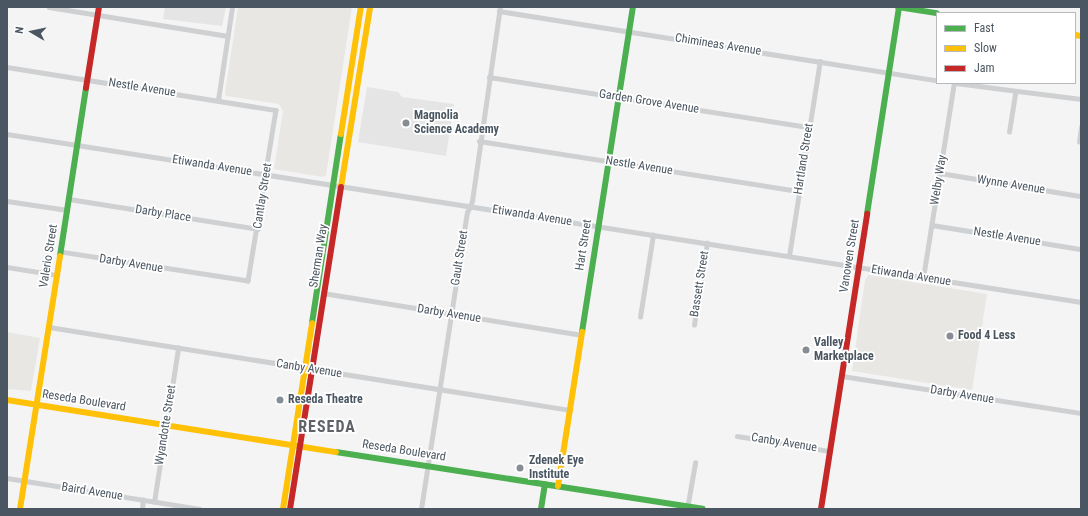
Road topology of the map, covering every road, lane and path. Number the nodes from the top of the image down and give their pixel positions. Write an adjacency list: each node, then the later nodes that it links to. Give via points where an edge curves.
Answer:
1 (49, 7): 10 (street)
2 (99, 7): 10 (main road, Valerio Street)
3 (232, 7): 12 (street)
4 (361, 7): 36 (main road, Sherman Way)
5 (370, 7): 37 (main road, Sherman Way)
6 (633, 7): 11 (main road, Hart Street)
7 (899, 7): 9 (main road); 15 (main road, Vanowen Street)
8 (499, 9): 11 (street, Chimineas Avenue); 16 (street, Gault Street)
9 (936, 13)
10 (98, 15): 12 (street); 17 (main road, Valerio Street)
11 (629, 31): 13 (street, Chimineas Avenue); 22 (main road, Hart Street)
12 (228, 36): 24 (street)
13 (820, 61): 15 (street, Chimineas Avenue); 26 (street, Hartland Street)
14 (7, 67): 17 (street, Nestle Avenue)
15 (889, 72): 18 (street, Chimineas Avenue); 53 (main road, Vanowen Street)
16 (489, 76): 22 (street, Garden Grove Avenue); 30 (street, Gault Street)
17 (87, 80): 24 (street, Nestle Avenue); 32 (main road, Valerio Street)
18 (936, 80)
19 (955, 84): 34 (street, Welby Way)
20 (961, 84): 21 (street)
21 (1015, 93): 23 (street); 28 (street)
22 (619, 97): 26 (street, Garden Grove Avenue); 33 (main road, Hart Street)
23 (1081, 99)
24 (218, 100): 25 (street, Nestle Avenue)
25 (276, 110): 35 (street, Cantlay Street)
26 (809, 127): 38 (street, Hartland Street)
27 (1081, 127): 31 (street)
28 (1009, 132)
29 (7, 134): 32 (street, Etiwanda Avenue)
30 (479, 141): 33 (street, Nestle Avenue); 42 (street, Gault Street)
31 (1079, 142)
32 (77, 145): 35 (street, Etiwanda Avenue); 40 (main road, Valerio Street)
33 (609, 162): 38 (street, Nestle Avenue); 45 (main road, Hart Street)
34 (940, 173): 39 (street, Wynne Avenue); 44 (street, Welby Way)
35 (266, 174): 36 (street, Etiwanda Avenue); 46 (street, Cantlay Street)
36 (334, 185): 37 (street, Etiwanda Avenue); 57 (main road, Sherman Way)
37 (341, 186): 42 (street, Etiwanda Avenue); 58 (main road, Sherman Way)
38 (799, 191): 51 (street, Hartland Street)
39 (1081, 196)
40 (69, 199): 43 (main road, Valerio Street); 46 (street, Darby Place)
41 (7, 201): 43 (street)
42 (469, 206): 45 (street, Etiwanda Avenue); 60 (street, Gault Street)
43 (67, 210): 50 (main road, Valerio Street)
44 (932, 225): 49 (street, Nestle Avenue); 55 (street, Welby Way)
45 (599, 226): 47 (street, Etiwanda Avenue); 64 (main road, Hart Street)
46 (258, 229): 56 (street, Cantlay Street)
47 (653, 235): 48 (street, Etiwanda Avenue); 61 (street)
48 (707, 243): 51 (street, Etiwanda Avenue); 62 (street, Bassett Street)
49 (1081, 249)
50 (60, 252): 54 (main road, Valerio Street); 56 (street, Darby Avenue)
51 (789, 256): 53 (street, Etiwanda Avenue)
52 (7, 267): 54 (street)
53 (859, 268): 55 (street, Etiwanda Avenue); 68 (main road, Vanowen Street)
54 (57, 275): 63 (main road, Valerio Street)
55 (924, 278): 59 (street, Etiwanda Avenue)
56 (248, 281)
57 (317, 291): 58 (street, Darby Avenue); 66 (main road, Sherman Way)
58 (324, 294): 60 (street, Darby Avenue); 67 (main road, Sherman Way)
59 (1081, 302)
60 (451, 314): 64 (street, Darby Avenue); 69 (street, Gault Street)
61 (640, 317)
62 (694, 325)
63 (49, 327): 65 (street, Canby Avenue); 71 (main road, Valerio Street)
64 (581, 335): 72 (main road, Hart Street)
65 (178, 348): 66 (street, Canby Avenue); 74 (street, Wyandotte Street)
66 (305, 368): 67 (street, Canby Avenue); 76 (main road, Sherman Way)
67 (312, 369): 69 (street, Canby Avenue); 77 (main road, Sherman Way)
68 (842, 376): 73 (street, Darby Avenue); 78 (main road, Vanowen Street)
69 (440, 389): 72 (street, Canby Avenue); 80 (street, Gault Street)
70 (7, 400): 71 (main road, Reseda Boulevard)
71 (36, 405): 74 (main road, Reseda Boulevard); 82 (main road, Valerio Street)
72 (570, 410): 84 (main road, Hart Street)
73 (1081, 413)
74 (166, 425): 76 (main road, Reseda Boulevard); 86 (street, Wyandotte Street)
75 (737, 436): 78 (street, Canby Avenue)
76 (293, 445): 77 (main road, Reseda Boulevard); 91 (main road, Sherman Way)
77 (300, 446): 80 (main road, Reseda Boulevard); 92 (main road, Sherman Way)
78 (830, 451): 96 (main road, Vanowen Street)
79 (695, 463): 87 (street)
80 (428, 466): 83 (main road, Reseda Boulevard); 93 (street, Gault Street)
81 (7, 478): 82 (street, Baird Avenue)
82 (24, 482): 85 (street, Baird Avenue); 88 (main road, Valerio Street)
83 (545, 484): 84 (main road, Reseda Boulevard); 94 (main road)
84 (558, 486): 87 (main road, Reseda Boulevard)
85 (143, 500): 86 (street, Baird Avenue); 89 (street)
86 (154, 502): 90 (street, Baird Avenue)
87 (688, 508): 95 (main road, Reseda Boulevard)
88 (20, 509)
89 (142, 509)
90 (200, 509)
91 (283, 509)
92 (290, 509)
93 (421, 509)
94 (541, 509)
95 (703, 509)
96 (821, 509)

